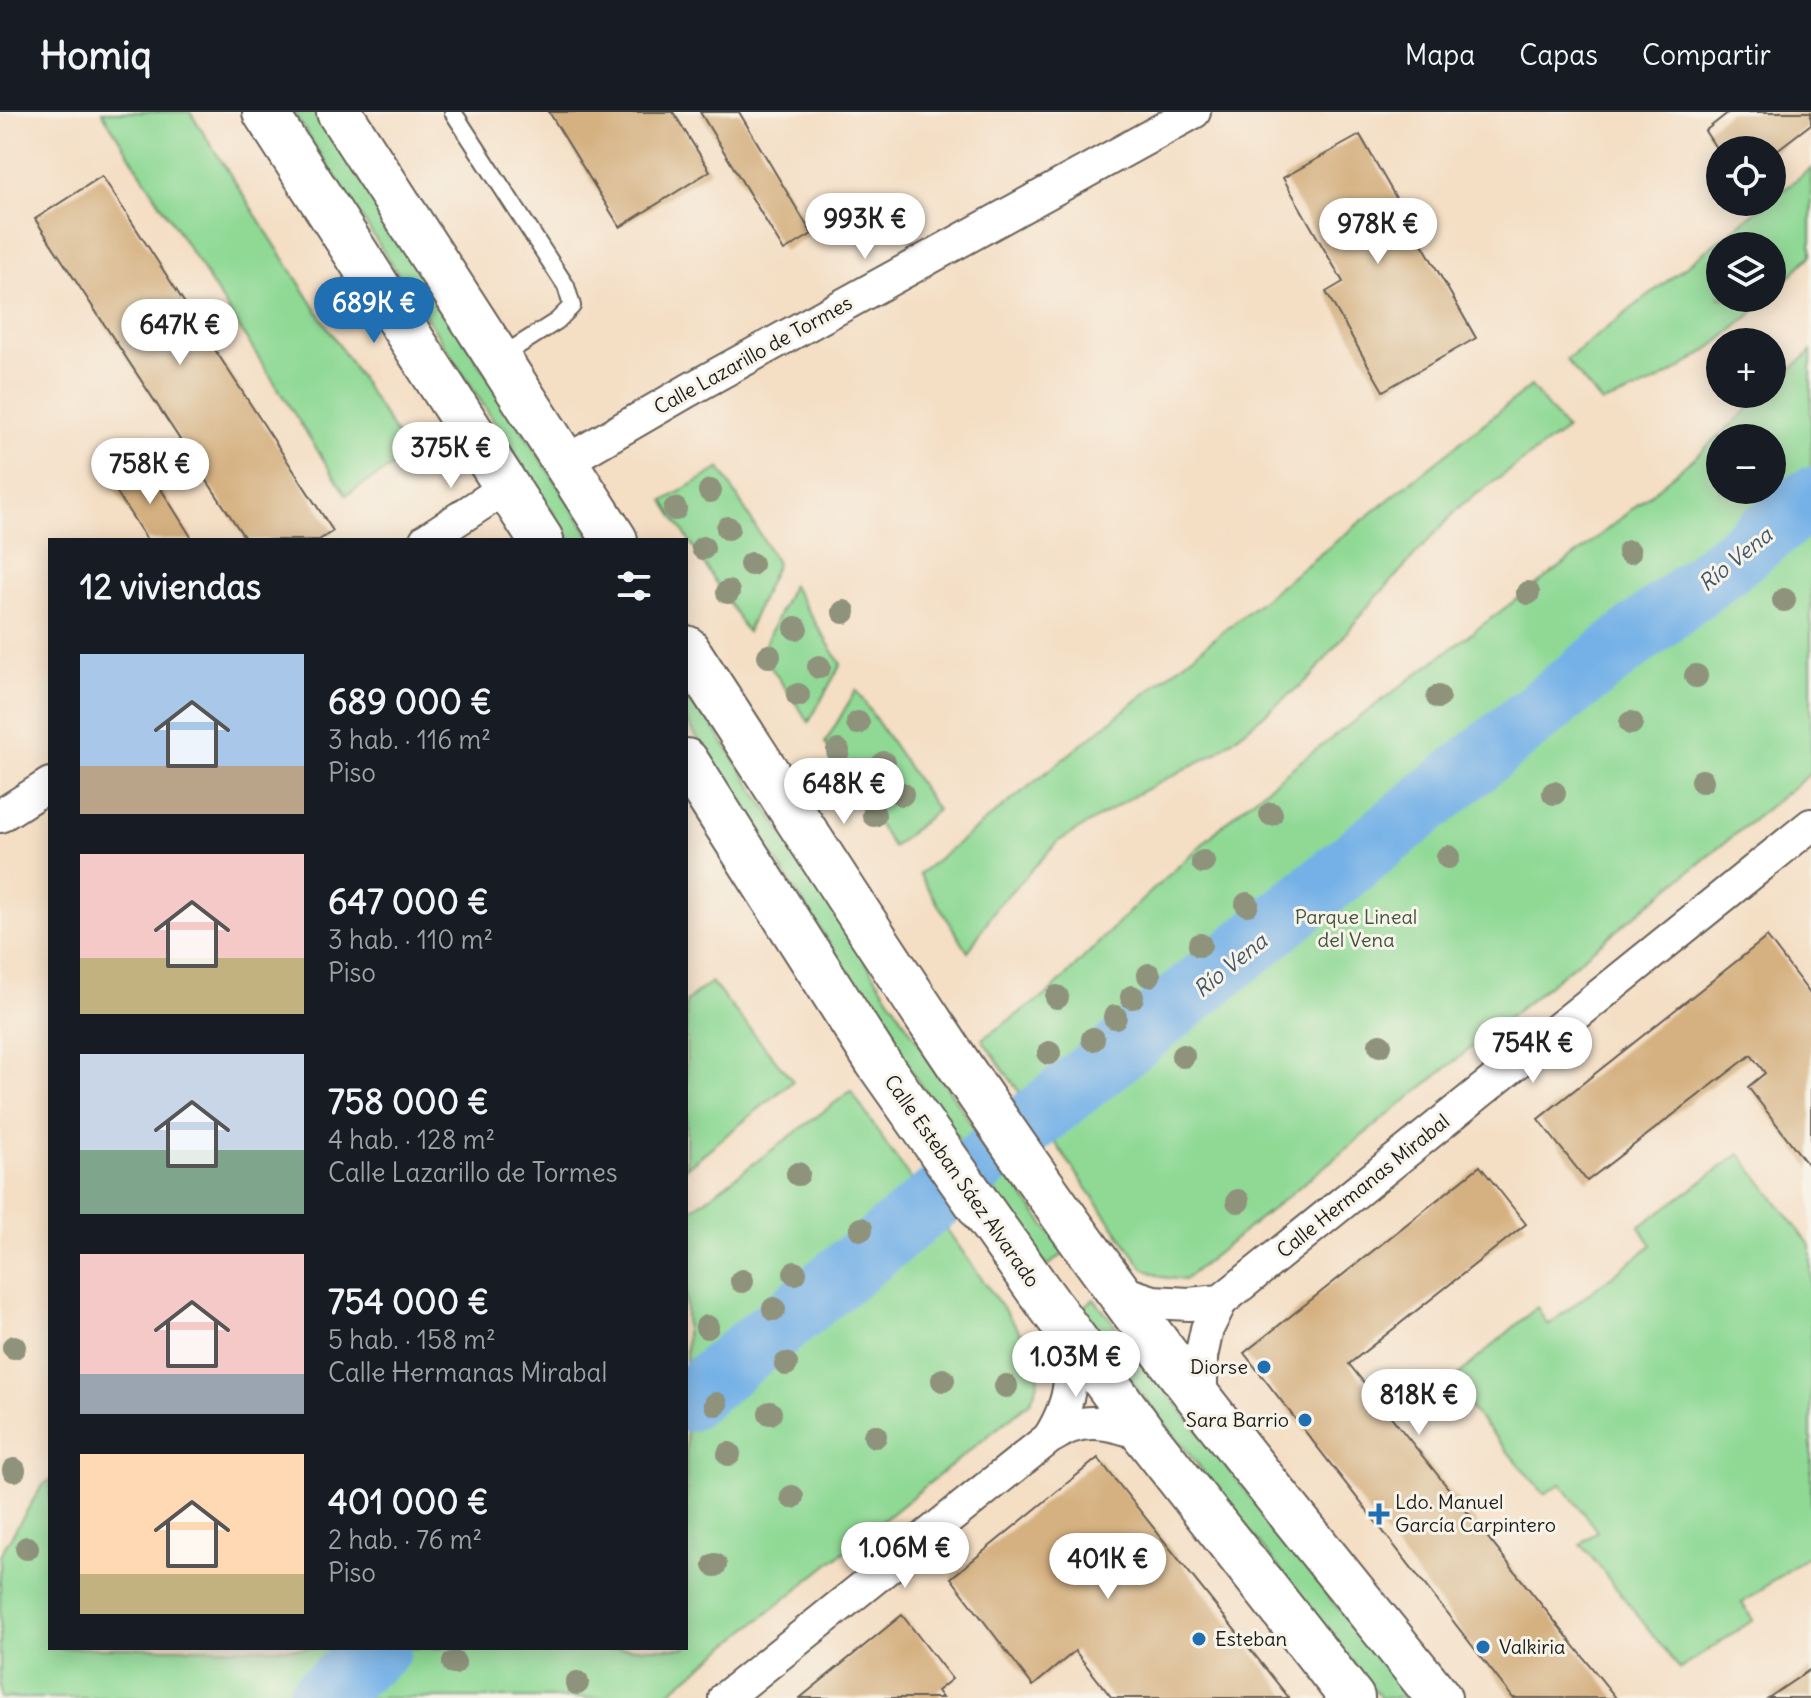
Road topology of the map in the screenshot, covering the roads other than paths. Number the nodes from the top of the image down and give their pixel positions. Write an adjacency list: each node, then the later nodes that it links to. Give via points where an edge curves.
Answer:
1 (265, 112): 7 (main road)
2 (339, 112): 5 (main road)
3 (453, 112): 5 (lane, via 566,286 572,306)
4 (1194, 112): 6 (street, Calle Lazarillo de Tormes)
5 (498, 358): 6 (main road)
6 (565, 462): 10 (main road)
7 (507, 487): 8 (street); 9 (main road)
8 (429, 538)
9 (540, 538)
10 (614, 538)
11 (688, 651): 16 (main road, via 954,1057)
12 (688, 764): 18 (main road, Calle Esteban Sáez Alvarado, via 877,1061)
13 (48, 785): 14 (street)
14 (0, 816)
15 (1806, 839): 17 (street, Calle Hermanas Mirabal)
16 (1119, 1291): 17 (street, via 1153,1302); 19 (main road)
17 (1221, 1301): 19 (street, via 1201,1357)
18 (1062, 1323): 20 (main road, Calle Esteban Sáez Alvarado); 21 (street, via 1069,1399)
19 (1201, 1398): 24 (main road)
20 (1144, 1434): 21 (street, via 1094,1422); 23 (main road, Calle Esteban Sáez Alvarado)
21 (1049, 1438): 22 (street)
22 (725, 1698)
23 (1352, 1698)
24 (1439, 1698)

